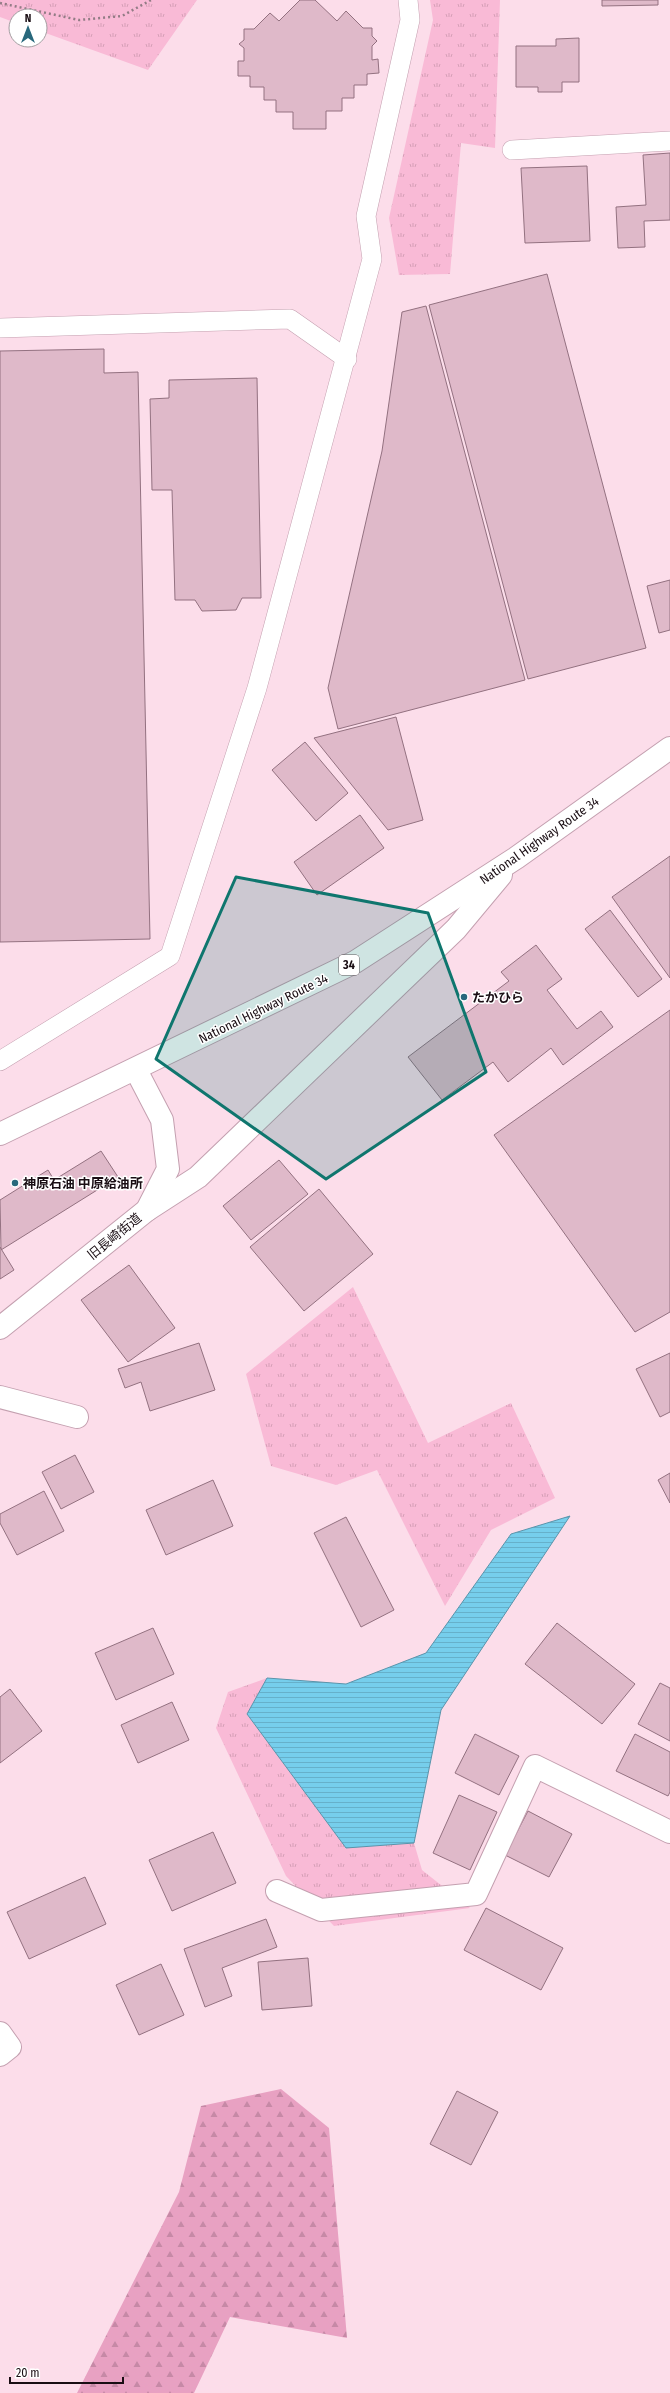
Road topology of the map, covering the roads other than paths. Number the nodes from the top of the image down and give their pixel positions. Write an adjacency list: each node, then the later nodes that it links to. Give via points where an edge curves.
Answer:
1 (408, 0): 5 (lane, via 410,20 366,216 372,259)
2 (670, 141): 3 (lane)
3 (512, 150)
4 (0, 328): 5 (lane, via 290,319)
5 (347, 359): 8 (lane, via 257,688 170,956)
6 (670, 748): 7 (main road, National Highway Route 34 / 34)
7 (516, 858): 9 (main road, National Highway Route 34 / 34, via 355,962); 11 (main road, via 456,929 203,1172)
8 (0, 1061)
9 (136, 1070): 10 (main road, National Highway Route 34 / 34); 11 (main road, 旧長崎街道, via 162,1120 168,1169)
10 (0, 1134)
11 (147, 1210): 12 (main road, 旧長崎街道)
12 (0, 1328)
13 (0, 1397): 14 (main road)
14 (77, 1417)
15 (670, 1832): 16 (main road, via 534,1766 476,1894 321,1910)
16 (277, 1891)
17 (0, 2033): 18 (main road, via 10,2047)
18 (0, 2055)

